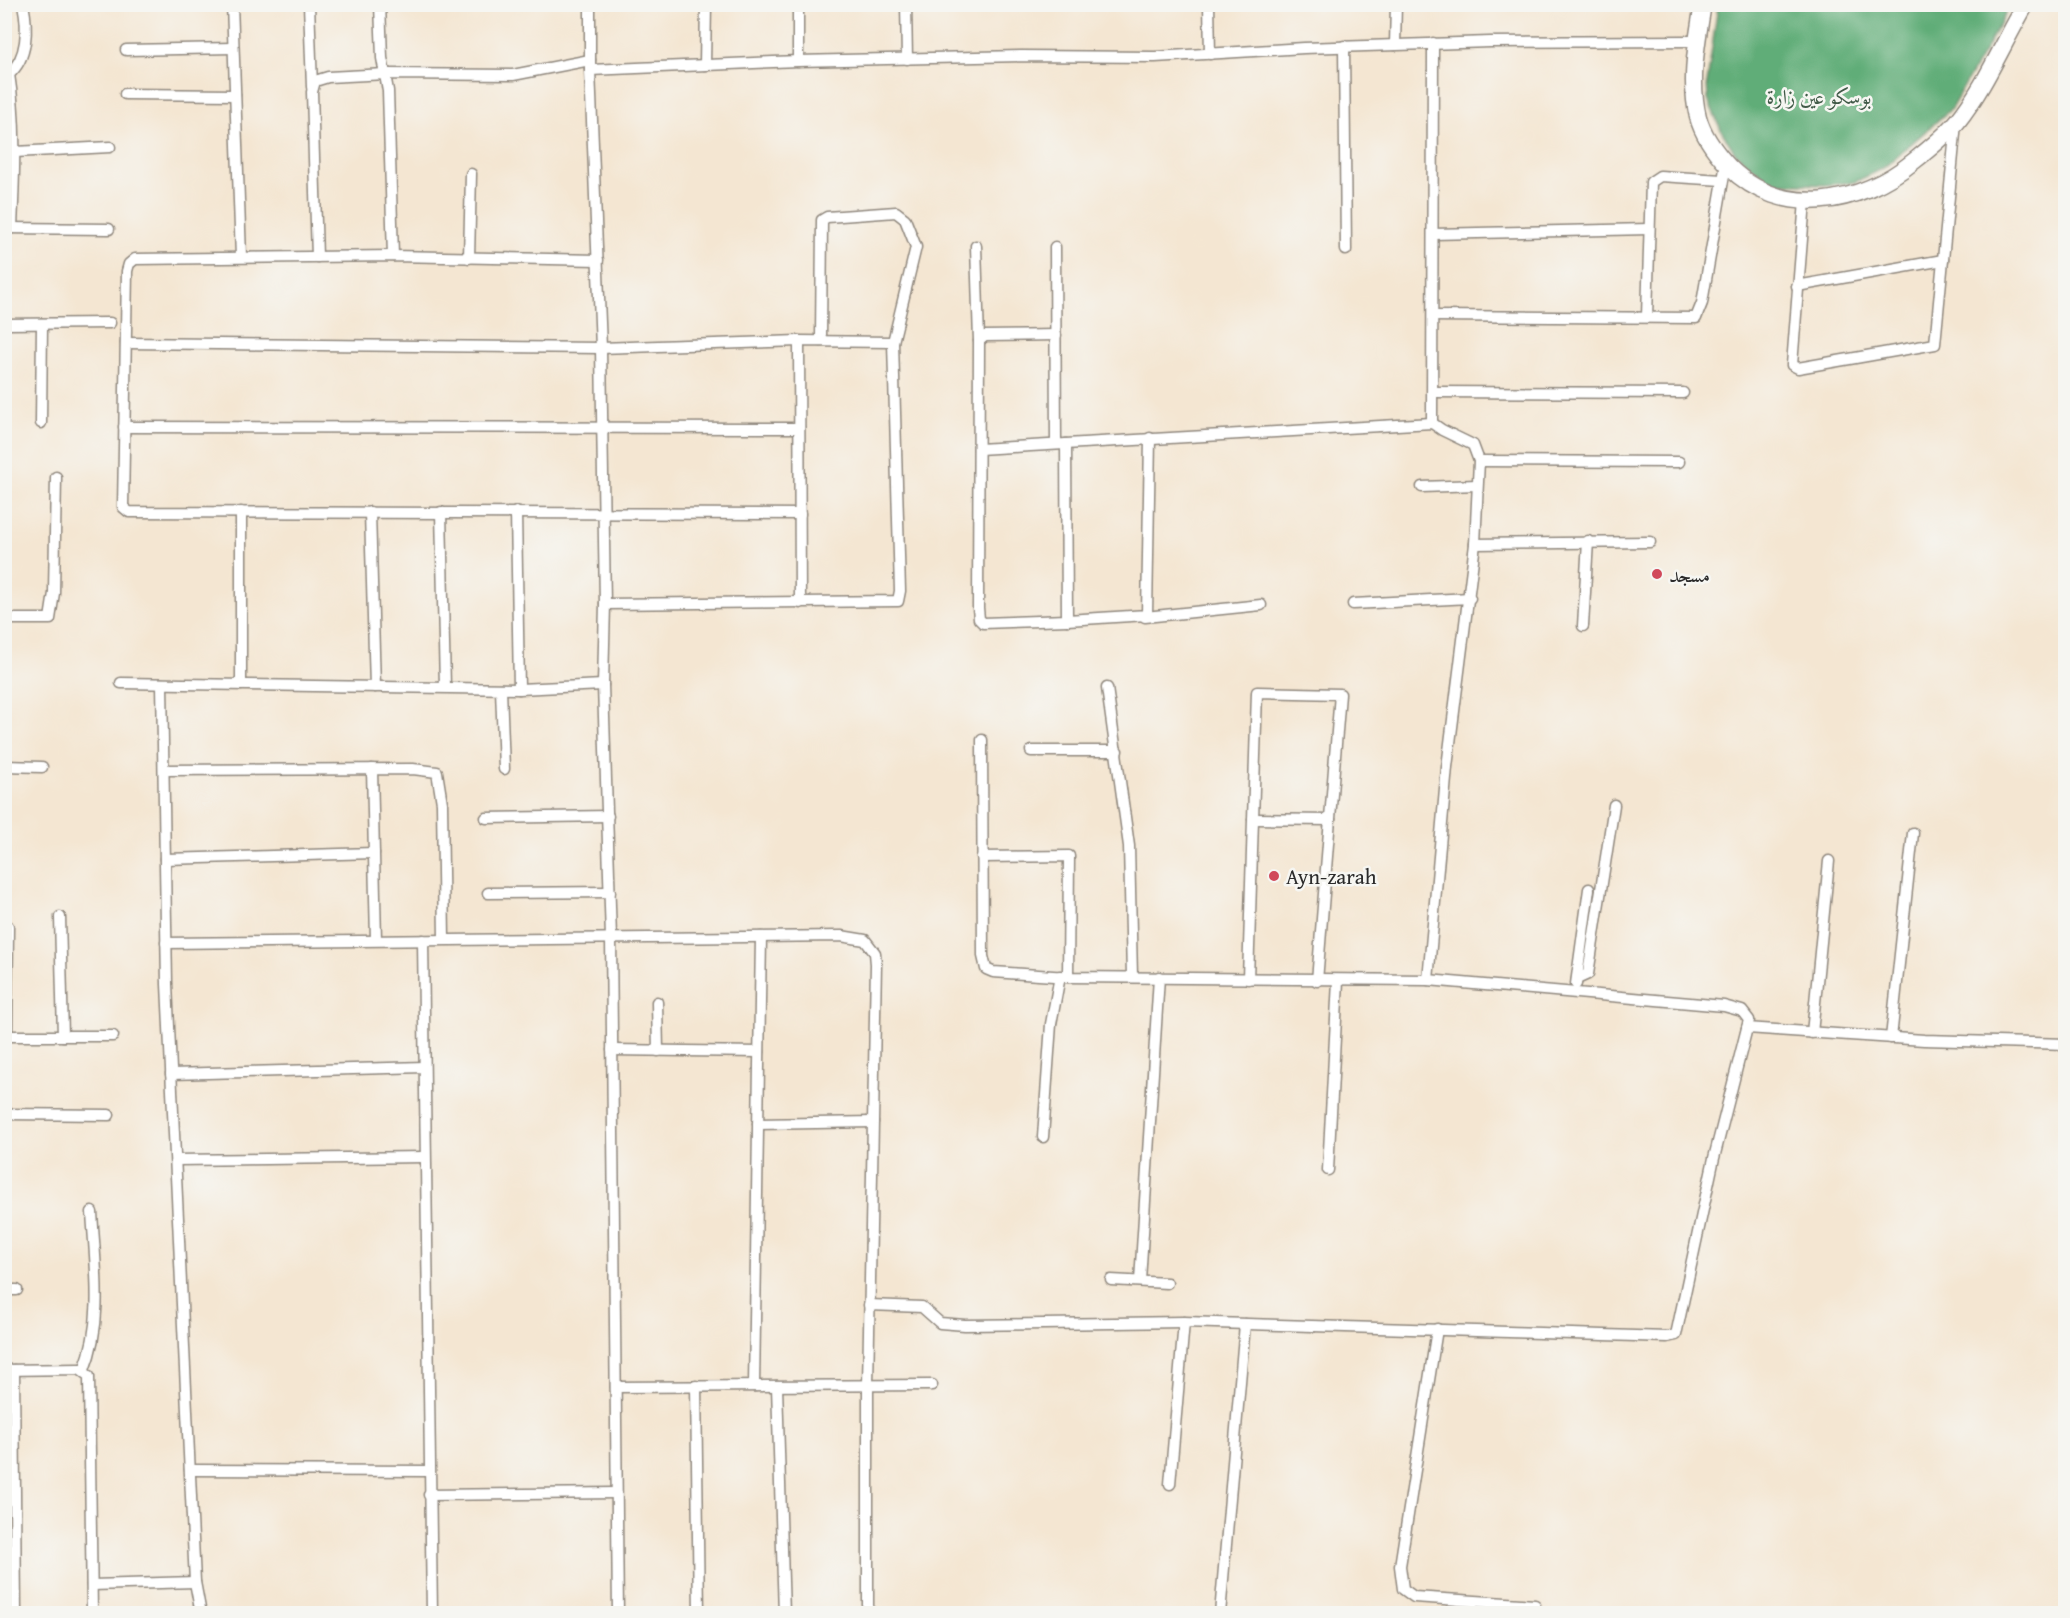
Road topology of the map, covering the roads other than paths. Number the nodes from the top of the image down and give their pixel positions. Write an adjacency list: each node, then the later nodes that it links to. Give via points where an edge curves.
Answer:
1 (23, 4): 24 (street, via 26,26 22,55 17,67)
2 (232, 4): 17 (street)
3 (309, 4): 26 (street)
4 (380, 4): 25 (street)
5 (590, 4): 22 (street)
6 (706, 4): 23 (street)
7 (798, 4): 21 (street)
8 (906, 4): 20 (street)
9 (1209, 4): 19 (street)
10 (1396, 4): 15 (street)
11 (1703, 4): 13 (main road)
12 (2026, 4): 29 (main road)
13 (1697, 42): 14 (street); 32 (main road, via 1694,71 1698,117)
14 (1432, 43): 15 (street); 38 (street)
15 (1395, 45): 16 (street)
16 (1344, 46): 19 (street); 41 (street)
17 (233, 48): 18 (street); 28 (street)
18 (126, 50)
19 (1210, 54): 20 (street)
20 (907, 59): 21 (street)
21 (798, 61): 23 (street)
22 (590, 65): 23 (street); 25 (street, via 513,75); 46 (street)
23 (705, 65)
24 (7, 73): 31 (street, via 13,100)
25 (386, 74): 26 (street, via 320,78); 42 (street)
26 (312, 87): 44 (street)
27 (125, 94): 28 (street)
28 (235, 95): 43 (street)
29 (1956, 123): 34 (main road, via 1912,163 1878,185 1839,200); 47 (street)
30 (110, 147): 31 (street)
31 (15, 152): 35 (street)
32 (1724, 172): 34 (main road, via 1779,197); 37 (street, via 1653,178); 50 (street, via 1700,312 1690,320)
33 (471, 174): 45 (street)
34 (1804, 201): 48 (street)
35 (8, 228): 36 (street)
36 (109, 229)
37 (1648, 229): 38 (street); 50 (street)
38 (1433, 234): 49 (street)
39 (976, 246): 57 (street)
40 (1055, 247): 54 (street)
41 (1346, 250)
42 (393, 256): 44 (street); 45 (street)
43 (241, 257): 44 (street); 59 (street, via 135,259 129,264)
44 (318, 257)
45 (469, 258): 46 (street)
46 (598, 260): 60 (street)
47 (1943, 260): 48 (street); 48 (street, via 1935,344 1798,368 1792,365)
48 (1797, 286)
49 (1433, 316): 50 (street); 61 (street)
50 (1647, 317)
51 (110, 323): 53 (street)
52 (4, 324): 53 (street)
53 (42, 324): 63 (street)
54 (1056, 335): 57 (street, via 985,336); 69 (street)
55 (799, 341): 56 (street); 60 (street); 66 (street)
56 (821, 341): 58 (street); 58 (street, via 822,220 896,212 905,219 916,247)
57 (979, 341): 70 (street)
58 (893, 342): 86 (street, via 899,597 894,602)
59 (126, 343): 60 (street); 65 (street)
60 (601, 348): 67 (street)
61 (1434, 392): 62 (street); 64 (street)
62 (1683, 393)
63 (41, 423)
64 (1432, 423): 68 (street); 71 (street, via 1473,446)
65 (124, 427): 67 (street); 76 (street, via 123,507 129,512)
66 (799, 428): 67 (street); 80 (street)
67 (602, 430): 81 (street)
68 (1150, 438): 69 (street); 90 (street, via 1149,606)
69 (1061, 444): 70 (street); 92 (street)
70 (979, 449): 92 (street, via 979,619 988,624)
71 (1479, 461): 72 (street); 74 (street)
72 (1679, 462)
73 (56, 477): 91 (street, via 50,619)
74 (1477, 485): 75 (street); 84 (street)
75 (1422, 487)
76 (241, 512): 77 (street); 96 (street)
77 (370, 512): 78 (street); 98 (street)
78 (441, 512): 79 (street); 99 (street)
79 (516, 512): 81 (street); 102 (street)
80 (800, 514): 81 (street); 86 (street)
81 (603, 515): 87 (street)
82 (1588, 541): 83 (street); 84 (street); 93 (street)
83 (1650, 542)
84 (1475, 544): 85 (street)
85 (1470, 598): 88 (street); 137 (street, via 1448,755)
86 (800, 603): 87 (street)
87 (605, 604): 97 (street)
88 (1353, 604)
89 (1261, 605): 90 (street)
90 (1145, 617): 92 (street)
91 (4, 619)
92 (1066, 620)
93 (1583, 626)
94 (121, 683): 95 (street)
95 (162, 684): 96 (street); 110 (street)
96 (241, 685): 98 (street)
97 (603, 685): 102 (street); 112 (street)
98 (375, 687): 99 (street)
99 (445, 687): 100 (street)
100 (501, 688): 102 (street); 109 (street)
101 (1107, 688): 105 (street)
102 (519, 689)
103 (982, 740): 118 (street)
104 (1031, 751): 105 (street)
105 (1117, 751): 133 (street, via 1129,846)
106 (4, 766): 107 (street)
107 (42, 766)
108 (372, 769): 110 (street); 117 (street); 128 (street, via 429,769 440,778)
109 (504, 769)
110 (164, 770): 119 (street)
111 (1614, 805): 136 (street, via 1588,974)
112 (608, 816): 113 (street); 122 (street)
113 (486, 818)
114 (1253, 819): 115 (street); 115 (street, via 1257,692 1340,694); 135 (street)
115 (1330, 820): 138 (street)
116 (1912, 833): 147 (street)
117 (374, 853): 119 (street); 129 (street)
118 (982, 857): 132 (street, via 986,969); 132 (street, via 1069,856)
119 (165, 859): 131 (street)
120 (1829, 861): 143 (street)
121 (1589, 889): 136 (street)
122 (610, 892): 123 (street); 127 (street)
123 (488, 893)
124 (60, 917): 145 (street)
125 (8, 926): 144 (street)
126 (761, 937): 127 (street); 151 (street); 156 (street, via 856,937 871,946 876,964)
127 (610, 938): 128 (street); 149 (street)
128 (444, 939): 130 (street)
129 (376, 940): 130 (street); 131 (street)
130 (423, 940): 152 (street)
131 (166, 943): 153 (street)
132 (1064, 976): 133 (street); 158 (street, via 1051,1024)
133 (1132, 977): 134 (street)
134 (1159, 977): 135 (street); 164 (street)
135 (1248, 979): 138 (street)
136 (1577, 979): 140 (street)
137 (1428, 980): 139 (street); 140 (street)
138 (1317, 981): 139 (street)
139 (1338, 981): 161 (street)
140 (1575, 993): 142 (street, via 1735,1008 1747,1015)
141 (657, 1002): 150 (street)
142 (1747, 1028): 143 (street); 171 (street, via 1676,1335)
143 (1812, 1034): 147 (street)
144 (6, 1036): 145 (street)
145 (63, 1036): 146 (street)
146 (113, 1036)
147 (1891, 1038): 148 (street)
148 (2066, 1044)
149 (612, 1050): 150 (street); 179 (street)
150 (658, 1051): 151 (street)
151 (759, 1052): 157 (street)
152 (424, 1067): 153 (street); 159 (street)
153 (171, 1074): 160 (street)
154 (4, 1114): 155 (street)
155 (109, 1114)
156 (873, 1122): 157 (street); 168 (street)
157 (758, 1124): 177 (street)
158 (1043, 1137)
159 (425, 1157): 160 (street); 181 (street)
160 (176, 1160): 180 (street)
161 (1328, 1170)
162 (92, 1212): 173 (street, via 96,1325 93,1348)
163 (1111, 1280): 164 (street)
164 (1140, 1281): 165 (street)
165 (1167, 1282)
166 (4, 1290): 167 (street)
167 (17, 1290)
168 (869, 1305): 169 (street, via 922,1307 940,1323); 174 (street)
169 (1184, 1322): 170 (street); 182 (street)
170 (1245, 1324): 171 (street); 196 (street)
171 (1437, 1329): 187 (street, via 1404,1534 1403,1589 1414,1597)
172 (9, 1370): 173 (street); 188 (street)
173 (84, 1370): 186 (street, via 90,1380)
174 (868, 1385): 175 (street); 178 (street); 195 (street)
175 (932, 1385)
176 (696, 1386): 177 (street); 179 (street); 193 (street)
177 (754, 1386): 178 (street)
178 (777, 1386): 194 (street)
179 (616, 1387): 183 (street)
180 (190, 1470): 181 (street); 185 (street)
181 (429, 1471): 184 (street)
182 (1170, 1484)
183 (616, 1493): 184 (street); 192 (street)
184 (429, 1495): 191 (street)
185 (195, 1582): 186 (street); 190 (street)
186 (92, 1585): 189 (street)
187 (1535, 1605)
188 (16, 1614)
189 (92, 1614)
190 (201, 1614)
191 (432, 1614)
192 (618, 1614)
193 (699, 1614)
194 (784, 1614)
195 (868, 1614)
196 (1220, 1614)

